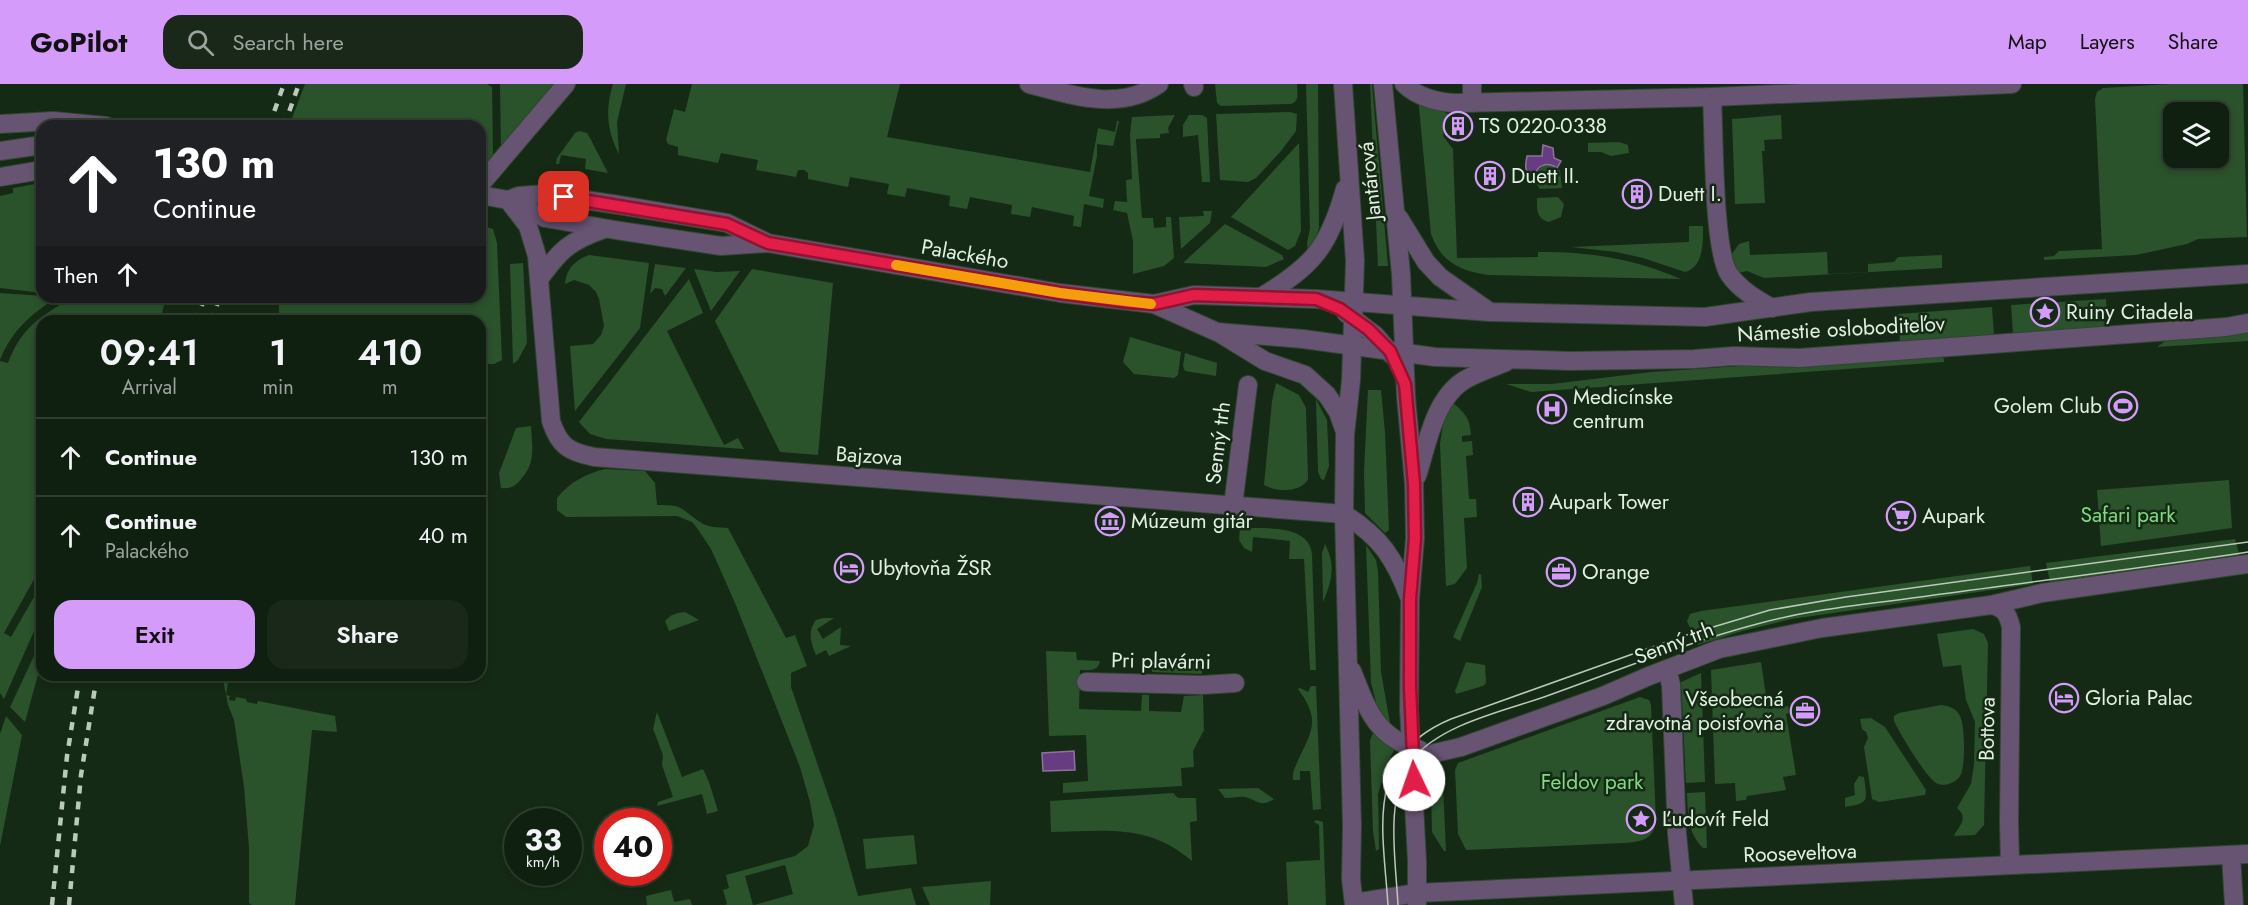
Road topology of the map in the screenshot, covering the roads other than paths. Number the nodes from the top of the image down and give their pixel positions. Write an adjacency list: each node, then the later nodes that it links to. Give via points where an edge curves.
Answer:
1 (566, 84): 18 (street)
2 (1029, 84): 3 (street, via 1089,99 1116,99 1141,94)
3 (1159, 84)
4 (1343, 84): 16 (street, Jantárová)
5 (1383, 84): 21 (street, Jantárová)
6 (1404, 84): 10 (street, via 1436,100)
7 (1472, 84): 10 (street)
8 (2012, 84): 9 (street)
9 (1712, 96): 10 (street); 29 (street, via 1723,262 1728,273 1752,296)
10 (1472, 103)
11 (36, 122): 12 (street)
12 (0, 124)
13 (36, 146): 14 (street)
14 (0, 151)
15 (36, 171): 17 (street)
16 (1349, 175): 26 (street, via 1336,220 1320,250 1293,278); 28 (street, Jantárová)
17 (0, 177)
18 (486, 178)
19 (486, 196): 20 (street, Palackého)
20 (508, 200): 22 (street, Palackého, via 544,218); 23 (street, Palackého, via 545,194 619,205 727,224); 25 (street, Bajzova, via 528,226)
21 (1396, 212): 30 (street, Jantárová, via 1401,274); 31 (street, via 1426,262 1440,277)
22 (605, 229): 23 (street, Palackého, via 721,246); 25 (street, via 564,248)
23 (768, 243): 27 (street, Palackého, via 1060,293)
24 (2248, 274): 29 (street, Námestie osloboditeľov, via 1811,302)
25 (540, 278): 40 (street, Bajzova, via 551,422 561,443 583,455)
26 (1261, 297): 27 (street, Palackého, via 1194,295); 28 (street, Palackého, via 1316,299)
27 (1154, 304): 33 (street, Palackého)
28 (1358, 308): 30 (street, Palackého); 34 (street, Jantárová); 34 (street)
29 (1772, 308): 31 (street, Námestie osloboditeľov, via 1705,317)
30 (1398, 311): 31 (street); 34 (street); 35 (street, Jantárová)
31 (1490, 312)
32 (2248, 323): 36 (street, Námestie osloboditeľov, via 1799,358)
33 (1217, 332): 34 (street, Palackého, via 1332,341); 38 (street, via 1265,361 1305,375 1327,395)
34 (1368, 335): 35 (street); 35 (street); 38 (street, Jantárová, via 1351,380)
35 (1399, 349): 36 (street, Námestie osloboditeľov, via 1435,357); 39 (street, Jantárová)
36 (1511, 360): 39 (street, via 1467,378 1450,392 1439,409)
37 (1248, 386): 40 (street, Senný trh)
38 (1346, 435): 41 (street, Jantárová)
39 (1414, 484): 43 (street, Jantárová)
40 (1233, 506): 41 (street, Bajzova)
41 (1344, 514): 43 (street, via 1388,552); 45 (street, Jantárová)
42 (2248, 564): 44 (street, via 2042,593)
43 (1410, 599): 49 (street, Jantárová)
44 (1990, 605): 46 (street, Senný trh, via 1744,643); 53 (street, Bottova, via 2006,611 2011,627)
45 (1347, 660): 49 (street, via 1374,722); 56 (street, Jantárová)
46 (1667, 669): 50 (street, Senný trh, via 1603,696 1461,747); 54 (street)
47 (1086, 682): 48 (street, Pri plavárni)
48 (1235, 683)
49 (1412, 748): 50 (street, Senný trh); 51 (street, Jantárová)
50 (1442, 750): 51 (street, via 1423,769)
51 (1415, 800): 55 (street)
52 (2239, 855): 53 (street, Rooseveltova); 58 (street)
53 (2010, 865): 54 (street, Rooseveltova)
54 (1682, 879): 55 (street, Rooseveltova); 57 (street)
55 (1417, 899): 56 (street, Rooseveltova)
56 (1354, 904)
57 (1684, 905)
58 (2234, 905)

